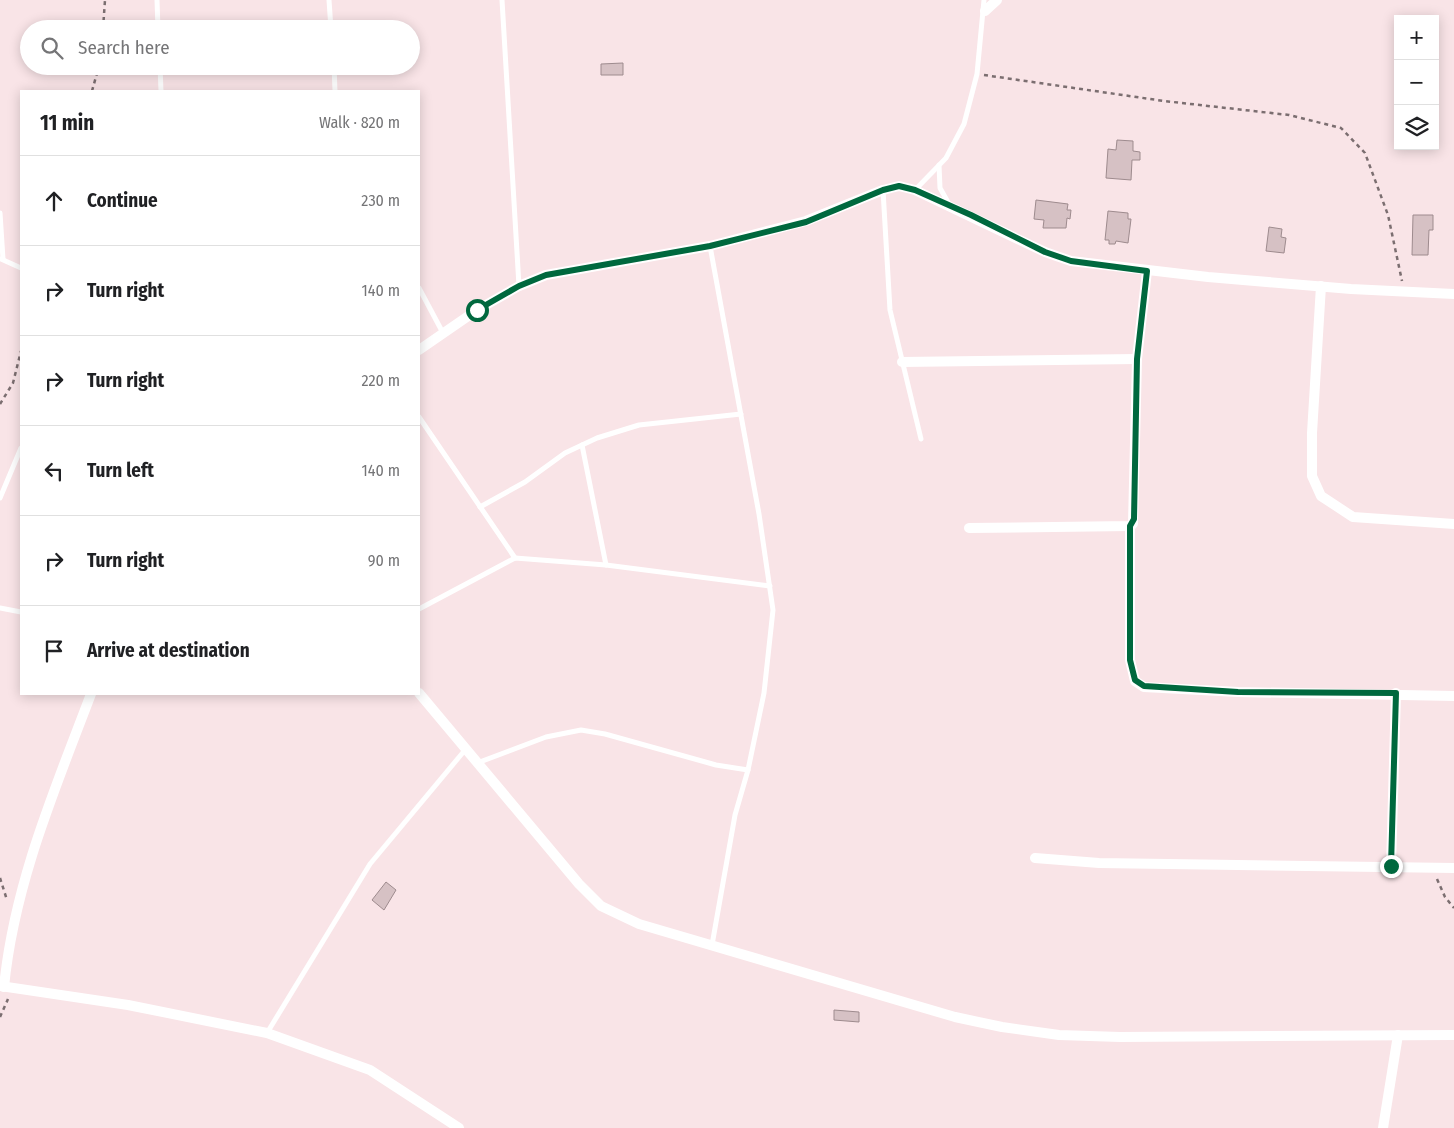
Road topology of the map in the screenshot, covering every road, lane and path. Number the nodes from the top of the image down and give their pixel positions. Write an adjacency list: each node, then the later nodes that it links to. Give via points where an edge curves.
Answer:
1 (105, 0): 8 (path)
2 (157, 0): 9 (lane)
3 (329, 0): 10 (lane)
4 (502, 0): 27 (lane)
5 (984, 0): 7 (lane)
6 (996, 0): 7 (street)
7 (985, 11): 11 (lane)
8 (104, 20)
9 (158, 20)
10 (330, 20)
11 (977, 74): 18 (lane, via 964,124); 30 (path, via 1289,115 1341,128 1365,153 1388,215)
12 (96, 75): 15 (path)
13 (160, 75): 16 (lane)
14 (334, 75): 17 (lane)
15 (92, 90)
16 (161, 90)
17 (335, 90)
18 (939, 164): 20 (lane); 21 (lane, via 940,188)
19 (883, 190): 20 (street, via 899,186); 23 (street, via 806,222); 36 (lane, via 890,310)
20 (915, 190): 21 (street)
21 (951, 206): 26 (street, via 1045,252 1071,261)
22 (0, 212): 24 (lane)
23 (710, 246): 27 (street, via 546,275); 38 (lane)
24 (1, 259): 25 (lane)
25 (20, 268)
26 (1147, 271): 28 (street); 35 (street)
27 (519, 286): 32 (street)
28 (1321, 286): 30 (street); 45 (street, via 1312,476 1321,496 1353,517)
29 (420, 290): 32 (lane)
30 (1404, 292): 31 (street)
31 (1454, 294)
32 (443, 333): 33 (street)
33 (420, 349)
34 (20, 356): 37 (path, via 13,383)
35 (1137, 359): 36 (street); 46 (street, via 1134,519)
36 (902, 362): 40 (lane)
37 (0, 404)
38 (741, 414): 41 (lane, via 639,425); 50 (lane)
39 (420, 418): 44 (lane)
40 (922, 439)
41 (582, 445): 44 (lane, via 565,453 526,482); 49 (lane)
42 (20, 450): 43 (lane)
43 (0, 498)
44 (480, 507): 48 (lane)
45 (1454, 524)
46 (1130, 526): 47 (street); 54 (street, via 1130,660 1135,680 1144,686 1238,692)
47 (969, 528)
48 (515, 558): 49 (lane); 52 (lane)
49 (606, 565): 50 (lane)
50 (770, 586): 60 (lane, via 772,639)
51 (0, 608): 53 (lane)
52 (420, 608)
53 (20, 612)
54 (1396, 693): 57 (street); 62 (street)
55 (420, 694): 58 (street)
56 (91, 695): 67 (street, via 62,768 25,880 10,939)
57 (1454, 696)
58 (465, 750): 59 (street); 69 (lane, via 370,864)
59 (476, 764): 60 (lane, via 546,737 581,730 716,765); 66 (street, via 601,906 639,924)
60 (748, 770): 66 (lane, via 735,815)
61 (1035, 858): 62 (street, via 1099,863)
62 (1391, 866): 63 (street)
63 (1433, 867): 64 (street); 65 (path, via 1440,887)
64 (1454, 868)
65 (1454, 908)
66 (712, 945): 70 (street, via 1002,1028 1120,1038)
67 (4, 987): 68 (path, via 7,1005); 69 (street, via 128,1005)
68 (0, 1017)
69 (267, 1033): 72 (street, via 370,1070)
70 (1398, 1035): 71 (street); 73 (street)
71 (1454, 1035)
72 (459, 1128)
73 (1383, 1128)

